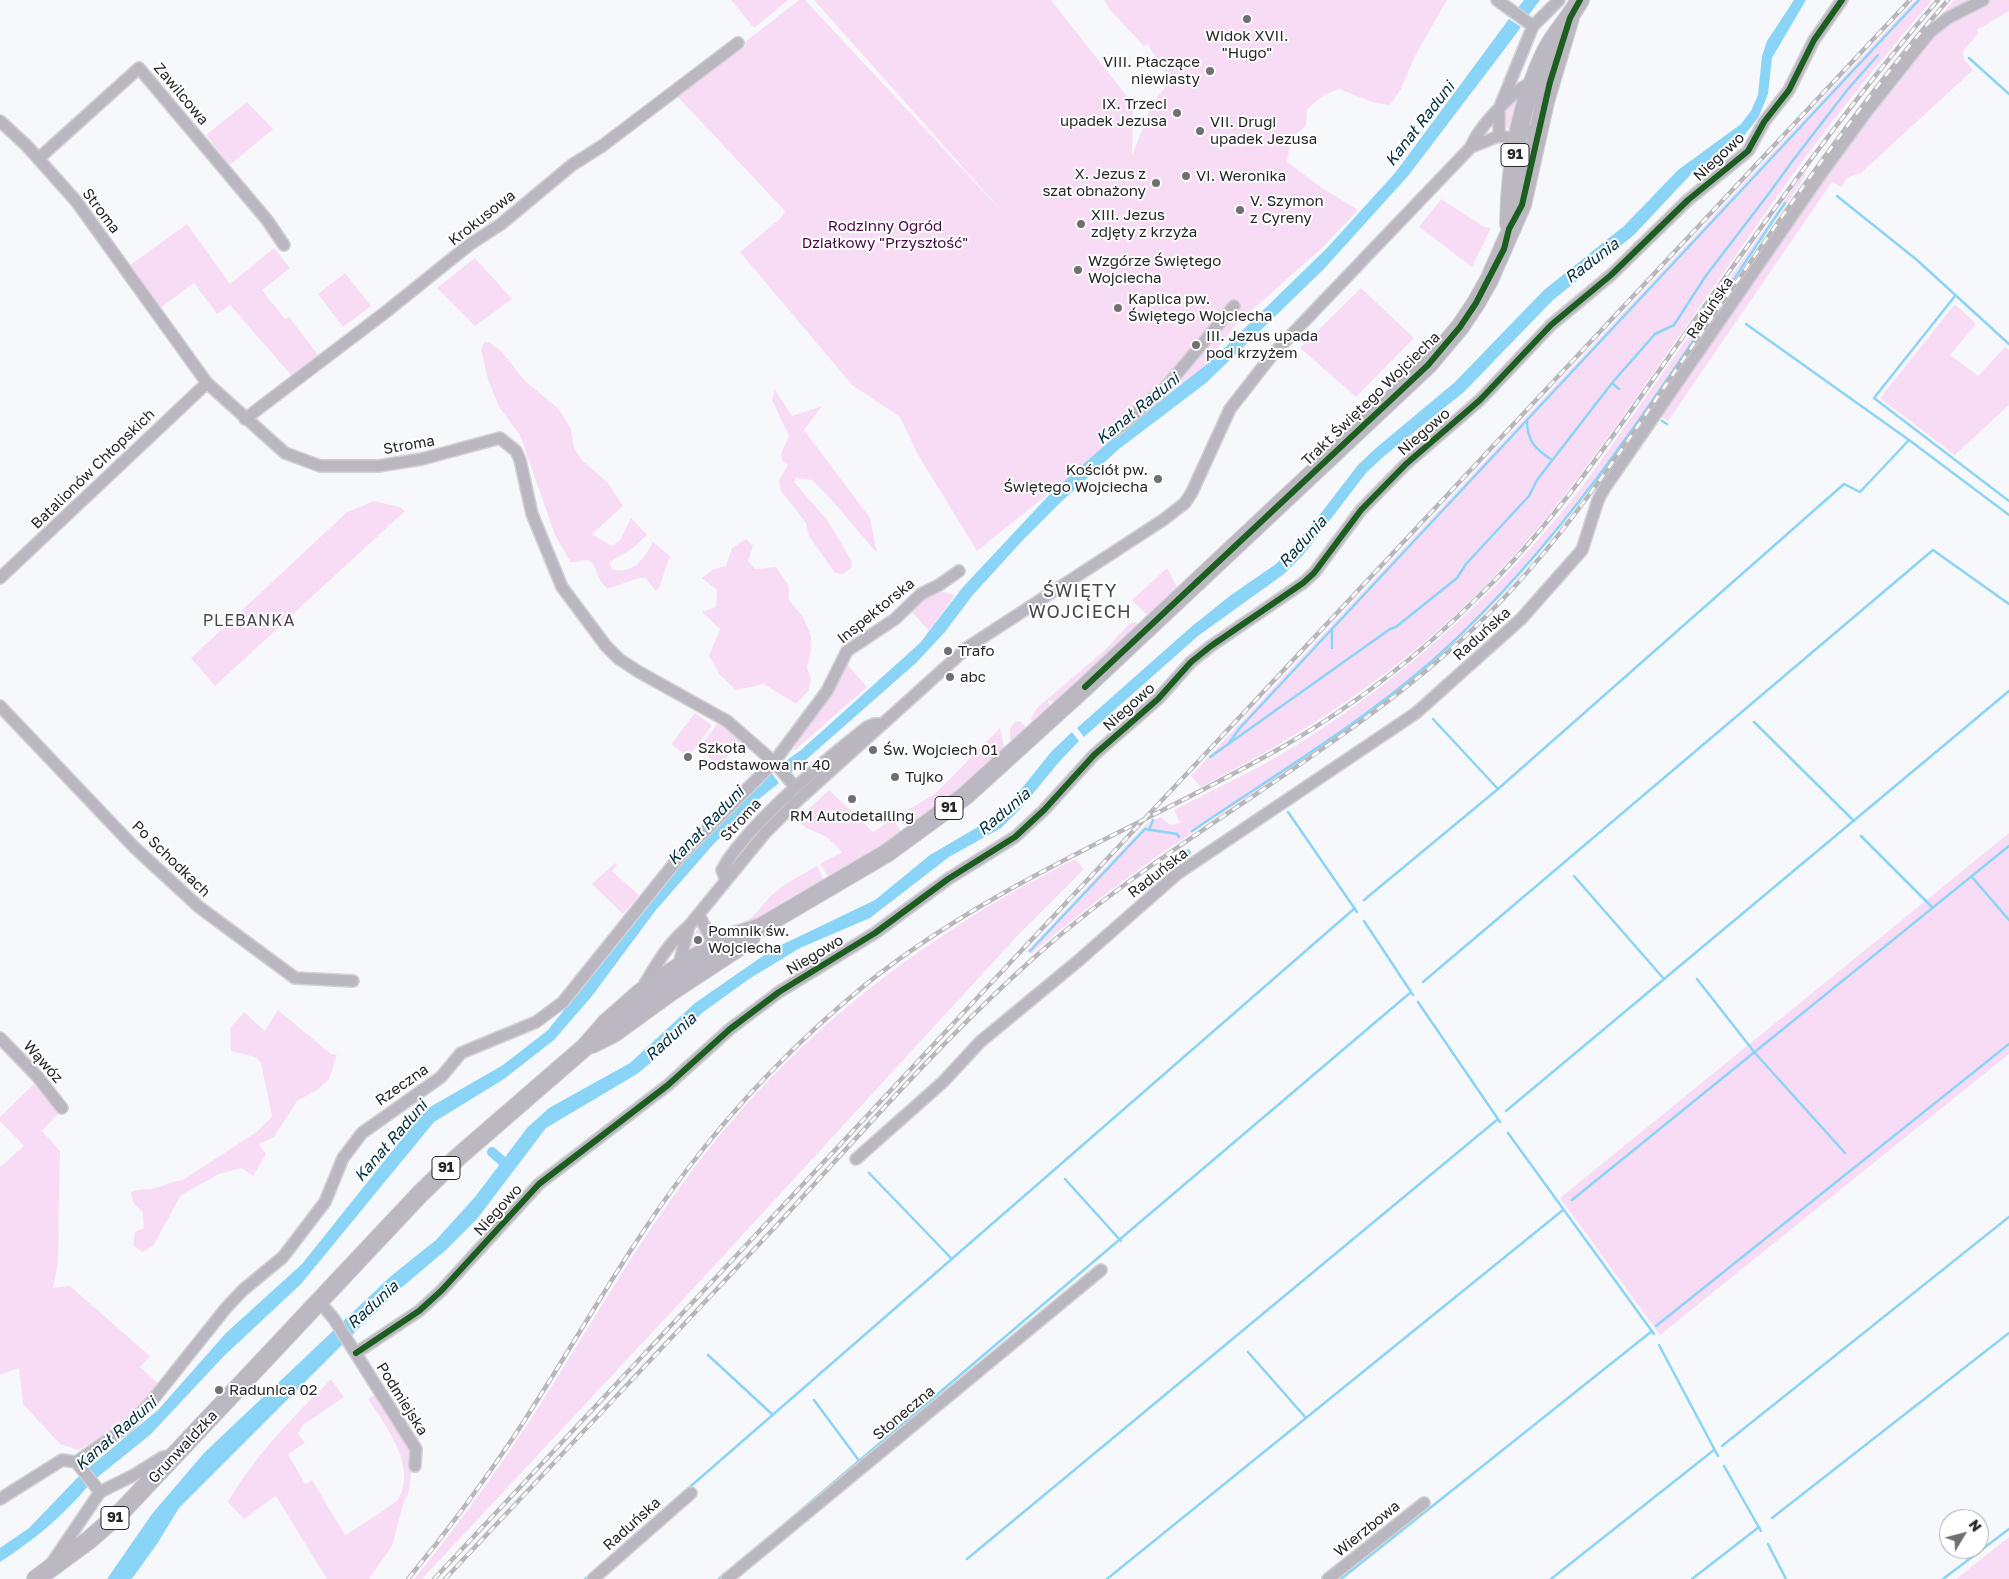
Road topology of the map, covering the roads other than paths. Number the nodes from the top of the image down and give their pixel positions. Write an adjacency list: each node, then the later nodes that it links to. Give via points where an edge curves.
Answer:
1 (1497, 0): 7 (street)
2 (1560, 0): 7 (street, Trakt Świętego Wojciecha)
3 (1580, 0): 6 (main road, Trakt Świętego Wojciecha / 91)
4 (1842, 0): 44 (street, Niegowo, via 1814,40 1789,90 1764,122 1748,151 1688,200 1611,275 1551,325 1480,400 1406,464 1361,510 1303,583 1191,662 1158,699 1094,755 1015,837 875,933 779,992 730,1029 668,1085 539,1184 419,1311)
5 (1983, 0): 41 (street, Raduńska, via 1948,18 1930,32 1856,126 1604,489 1582,550 1521,619 1416,713 1177,874 980,1042 943,1082)
6 (1570, 18): 9 (main road, Trakt Świętego Wojciecha / 91, via 1547,49); 12 (main road, Trakt Świętego Wojciecha / 91)
7 (1530, 24): 10 (street, Trakt Świętego Wojciecha)
8 (738, 43): 21 (street, Krokusowa, via 572,165 501,224)
9 (1531, 83): 10 (street, Trakt Świętego Wojciecha, via 1522,86); 14 (main road, Trakt Świętego Wojciecha / 91)
10 (1499, 109): 13 (street, Trakt Świętego Wojciecha); 15 (street, Trakt Świętego Wojciecha, via 1474,138)
11 (0, 121): 16 (street, Stroma)
12 (1538, 128): 14 (street, Trakt Świętego Wojciecha); 17 (main road, Trakt Świętego Wojciecha / 91, via 1522,205)
13 (1500, 136): 14 (street, Trakt Świętego Wojciecha); 15 (street, Trakt Świętego Wojciecha)
14 (1518, 136): 17 (main road, Trakt Świętego Wojciecha / 91)
15 (1471, 147): 26 (street, Trakt Świętego Wojciecha, via 1272,354 1230,409 1185,503 1139,537 980,638)
16 (38, 159): 18 (street, Zawilcowa, via 139,68 267,220); 20 (street, Stroma, via 76,201)
17 (1509, 229): 32 (main road, Trakt Świętego Wojciecha / 91, via 1504,249 1476,303 1428,365 1092,680 990,774 931,823)
18 (284, 245)
19 (1234, 306): 22 (street, via 1172,382)
20 (206, 383): 21 (street, Stroma); 24 (street, Batalionów Chłopskich)
21 (245, 419): 27 (street, Stroma, via 285,453 320,466 378,466 422,459 500,438 510,444 520,460 532,514 558,579 606,646 639,672 720,716)
22 (1114, 431)
23 (958, 571): 27 (street, Inspektorska, via 928,589 895,619 848,652 827,691)
24 (0, 578)
25 (0, 706): 35 (street, Po Schodkach, via 140,853 199,907 295,978)
26 (883, 724): 28 (street, Stroma, via 867,727); 29 (street, Trakt Świętego Wojciecha, via 796,802)
27 (775, 763): 28 (street, Stroma); 47 (street, Rzeczna, via 680,854 573,992 550,1014 461,1053 441,1077 362,1133 343,1158 325,1202 283,1257 226,1308 128,1426)
28 (791, 783): 29 (street, Stroma, via 728,856 722,870)
29 (726, 880): 30 (street, Trakt Świętego Wojciecha)
30 (699, 915): 31 (street, Trakt Świętego Wojciecha); 33 (street, via 710,937)
31 (689, 926): 34 (street, Trakt Świętego Wojciecha); 37 (street, Trakt Świętego Wojciecha, via 660,959)
32 (761, 927): 33 (main road, Trakt Świętego Wojciecha / 91); 36 (main road, Trakt Świętego Wojciecha / 91, via 742,945)
33 (722, 943): 34 (main road, Trakt Świętego Wojciecha / 91)
34 (679, 966): 36 (street, Trakt Świętego Wojciecha); 37 (main road, Trakt Świętego Wojciecha / 91)
35 (352, 981)
36 (672, 991): 39 (main road, Trakt Świętego Wojciecha / 91, via 614,1033)
37 (640, 993): 39 (main road, Trakt Świętego Wojciecha / 91)
38 (0, 1038): 40 (street, Wąwóz, via 38,1076)
39 (585, 1047): 43 (main road, Trakt Świętego Wojciecha / 91, via 433,1180)
40 (62, 1108)
41 (856, 1159)
42 (1101, 1270): 54 (street, Słoneczna)
43 (319, 1301): 44 (street, Podmiejska); 45 (main road, Grunwaldzka / 91)
44 (354, 1351): 46 (street, Podmiejska, via 416,1449)
45 (176, 1455): 48 (street, via 164,1457 134,1475); 52 (main road, Grunwaldzka / 91, via 118,1515)
46 (415, 1466)
47 (79, 1467): 48 (street); 50 (street, via 62,1460)
48 (97, 1488): 52 (street)
49 (691, 1493): 53 (street, Raduńska)
50 (0, 1498)
51 (1424, 1503): 55 (street, Wierzbowa)
52 (41, 1576)
53 (594, 1579)
54 (727, 1579)
55 (1328, 1579)

